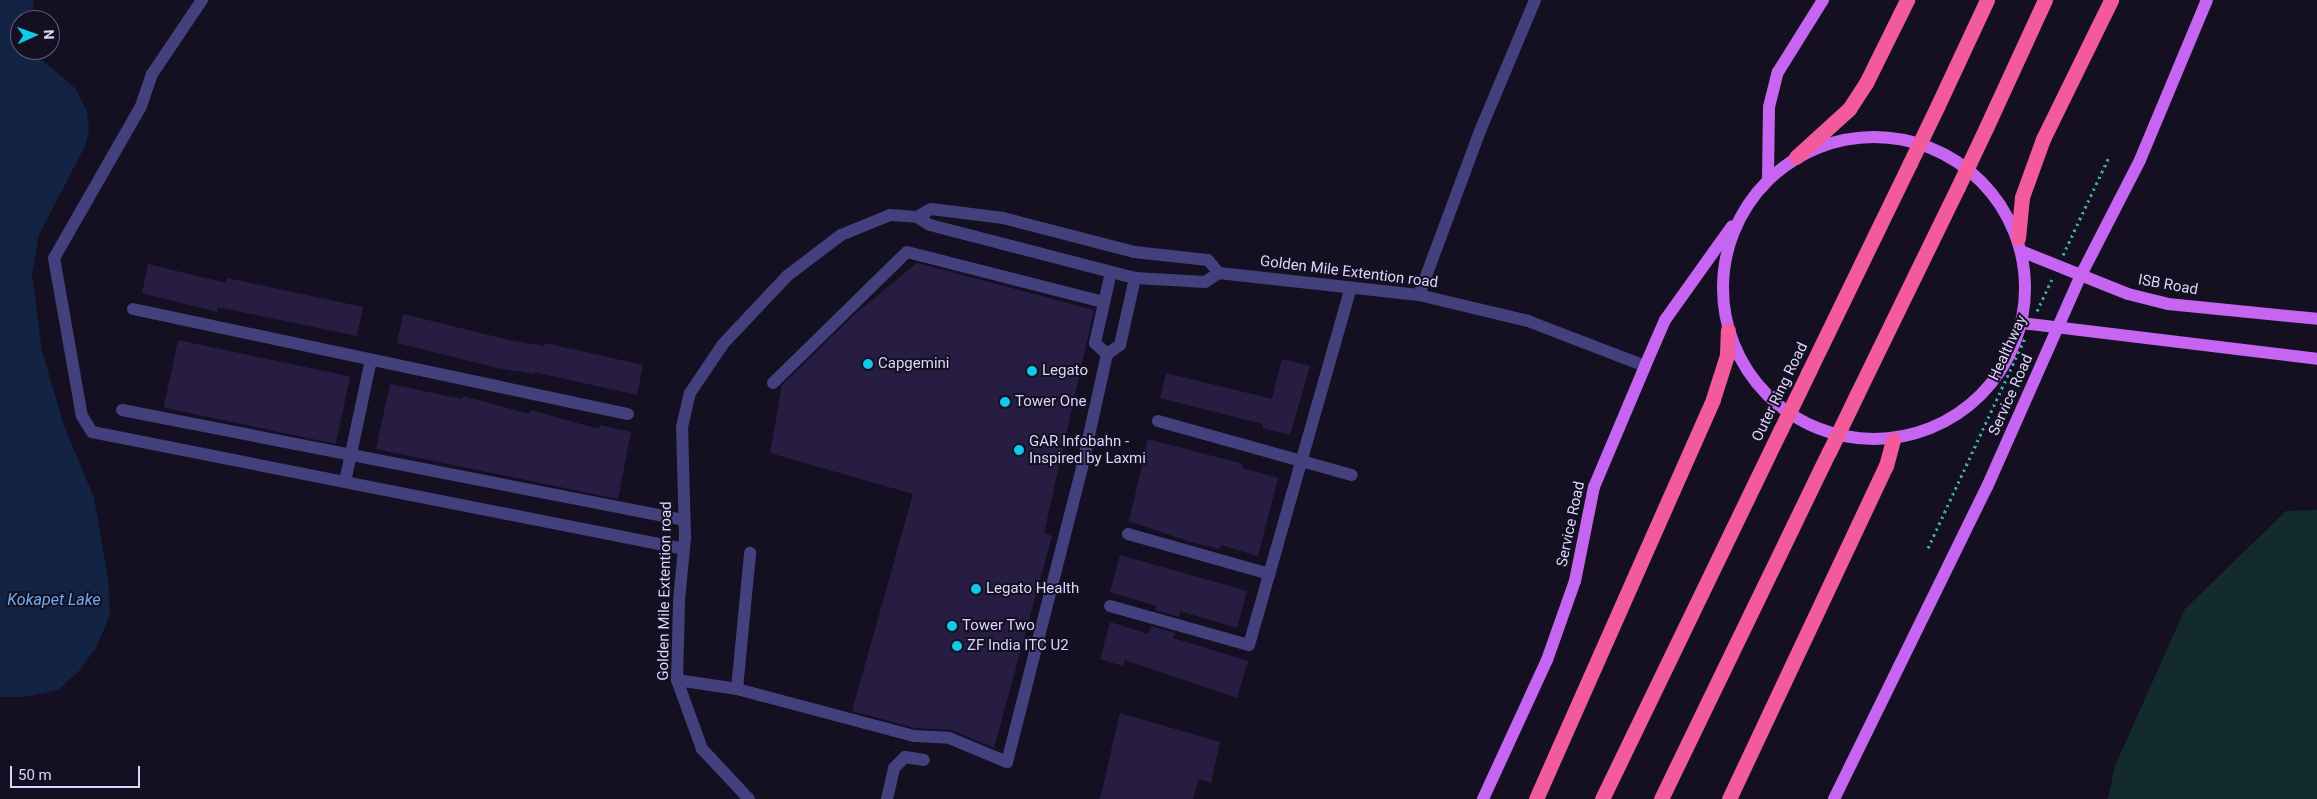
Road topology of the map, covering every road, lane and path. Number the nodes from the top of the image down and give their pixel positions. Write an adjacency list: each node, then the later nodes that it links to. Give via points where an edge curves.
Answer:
1 (202, 0): 40 (street, via 152,74 140,108 54,258 82,416 92,432)
2 (1535, 0): 21 (street, via 1480,131)
3 (1823, 0): 11 (main road, via 1778,72 1769,107)
4 (1907, 0): 9 (highway, via 1866,83 1849,109)
5 (1987, 0): 55 (highway, Outer Ring Road, bridge)
6 (2045, 0): 56 (highway, bridge)
7 (2111, 0): 14 (highway, via 2043,139 2022,197)
8 (2207, 0): 18 (main road, Service Road, via 2140,160)
9 (1796, 157): 11 (main road); 14 (main road, via 1837,140 1873,136 1926,144 1965,166 1997,198)
10 (2108, 157): 15 (path, Healthway)
11 (1768, 178): 13 (main road)
12 (917, 216): 16 (street, Golden Mile Extention road, via 930,225); 17 (street, Golden Mile Extention road, via 931,209 1003,218 1134,252 1208,260); 41 (street, Golden Mile Extention road, via 890,215 841,235 787,276 723,344 690,392 682,427)
13 (1740, 216): 27 (main road, via 1726,252 1723,282); 31 (main road, Service Road, via 1670,313)
14 (2019, 244): 15 (main road, ISB Road); 25 (main road, via 2026,294)
15 (2058, 267): 18 (main road, ISB Road); 25 (path, Healthway)
16 (1110, 272): 19 (street, Golden Mile Extention road); 22 (street)
17 (1219, 273): 19 (street, Golden Mile Extention road, via 1205,282); 20 (street, Golden Mile Extention road)
18 (2081, 275): 24 (main road, ISB Road, via 2128,294 2168,304); 26 (main road, Service Road)
19 (1135, 278): 28 (street, via 1120,345)
20 (1351, 287): 21 (street, Golden Mile Extention road); 38 (street)
21 (1419, 295): 31 (street, Golden Mile Extention road, via 1528,321)
22 (1103, 302): 28 (street, via 1095,342); 32 (street, via 907,252)
23 (133, 310): 30 (street)
24 (2317, 319)
25 (2026, 324): 26 (main road); 36 (main road, via 1998,376 1968,408 1933,429); 43 (path, Healthway)
26 (2058, 328): 29 (main road); 58 (main road, Service Road, via 1987,488)
27 (1728, 330): 36 (main road, via 1746,369 1773,402 1809,426 1842,436); 54 (highway, via 1727,355 1713,400)
28 (1107, 354): 49 (street, via 1082,467 1007,762 949,738 914,736)
29 (2317, 359)
30 (371, 360): 34 (street); 37 (street)
31 (1645, 366): 53 (main road, Service Road, via 1594,486 1575,581 1547,660)
32 (773, 383)
33 (122, 410): 37 (street)
34 (628, 414)
35 (1158, 420): 38 (street)
36 (1893, 440): 57 (highway, via 1886,466)
37 (349, 457): 40 (street); 41 (street)
38 (1302, 461): 39 (street); 46 (street)
39 (1352, 475)
40 (345, 482): 44 (street)
41 (684, 520): 44 (street, Golden Mile Extention road)
42 (1128, 534): 46 (street)
43 (1928, 548)
44 (684, 550): 48 (street, Golden Mile Extention road)
45 (750, 553): 49 (street)
46 (1269, 574): 47 (street, via 1249,645)
47 (1110, 606)
48 (677, 680): 49 (street); 51 (street, Golden Mile Extention road, via 702,749)
49 (737, 689)
50 (924, 760): 52 (street, via 905,757 894,768)
51 (749, 799)
52 (887, 799)
53 (1483, 799)
54 (1536, 799)
55 (1602, 799)
56 (1661, 799)
57 (1729, 799)
58 (1834, 799)

